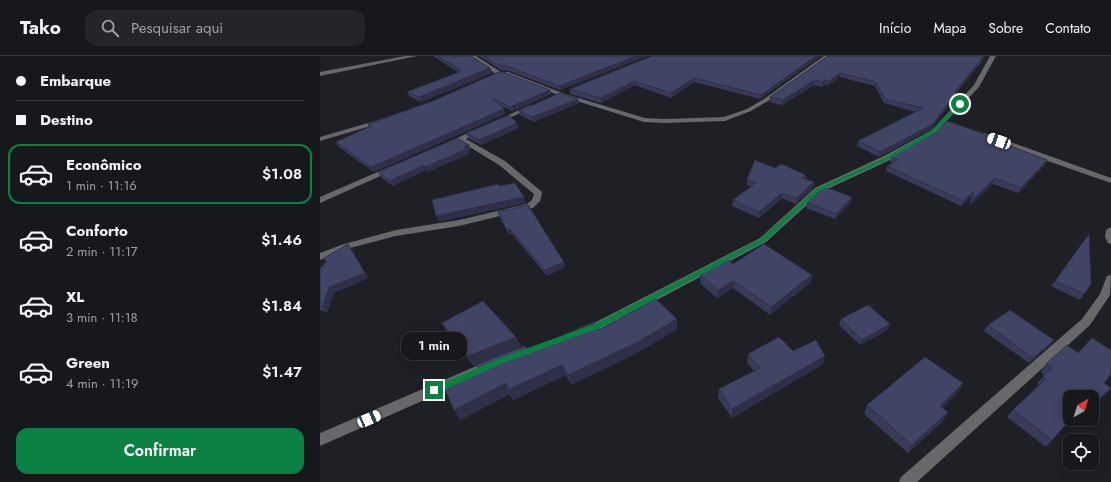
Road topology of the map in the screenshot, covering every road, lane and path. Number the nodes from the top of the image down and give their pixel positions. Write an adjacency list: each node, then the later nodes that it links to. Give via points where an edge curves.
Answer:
1 (414, 56): 6 (street)
2 (472, 56): 5 (street)
3 (828, 56): 9 (street, via 766,100 725,119 644,120)
4 (993, 56): 24 (street, via 977,86 946,123 934,131 888,158 818,190 763,240 600,325)
5 (499, 73): 7 (street); 9 (street, via 510,74)
6 (320, 74)
7 (486, 79)
8 (577, 89): 9 (street)
9 (563, 94): 10 (street)
10 (549, 99)
11 (536, 105): 15 (street)
12 (388, 119): 14 (street)
13 (972, 132): 18 (street)
14 (320, 138)
15 (461, 139): 16 (street); 22 (street, via 502,163 538,194 536,201 530,206 459,223 396,233 347,246)
16 (440, 148)
17 (398, 166): 19 (street)
18 (1111, 181)
19 (320, 200)
20 (1111, 230): 21 (street)
21 (1111, 241)
22 (320, 257)
23 (1111, 279): 27 (street, via 1105,295 1086,322)
24 (571, 335)
25 (493, 364): 26 (street)
26 (320, 440)
27 (906, 482)

